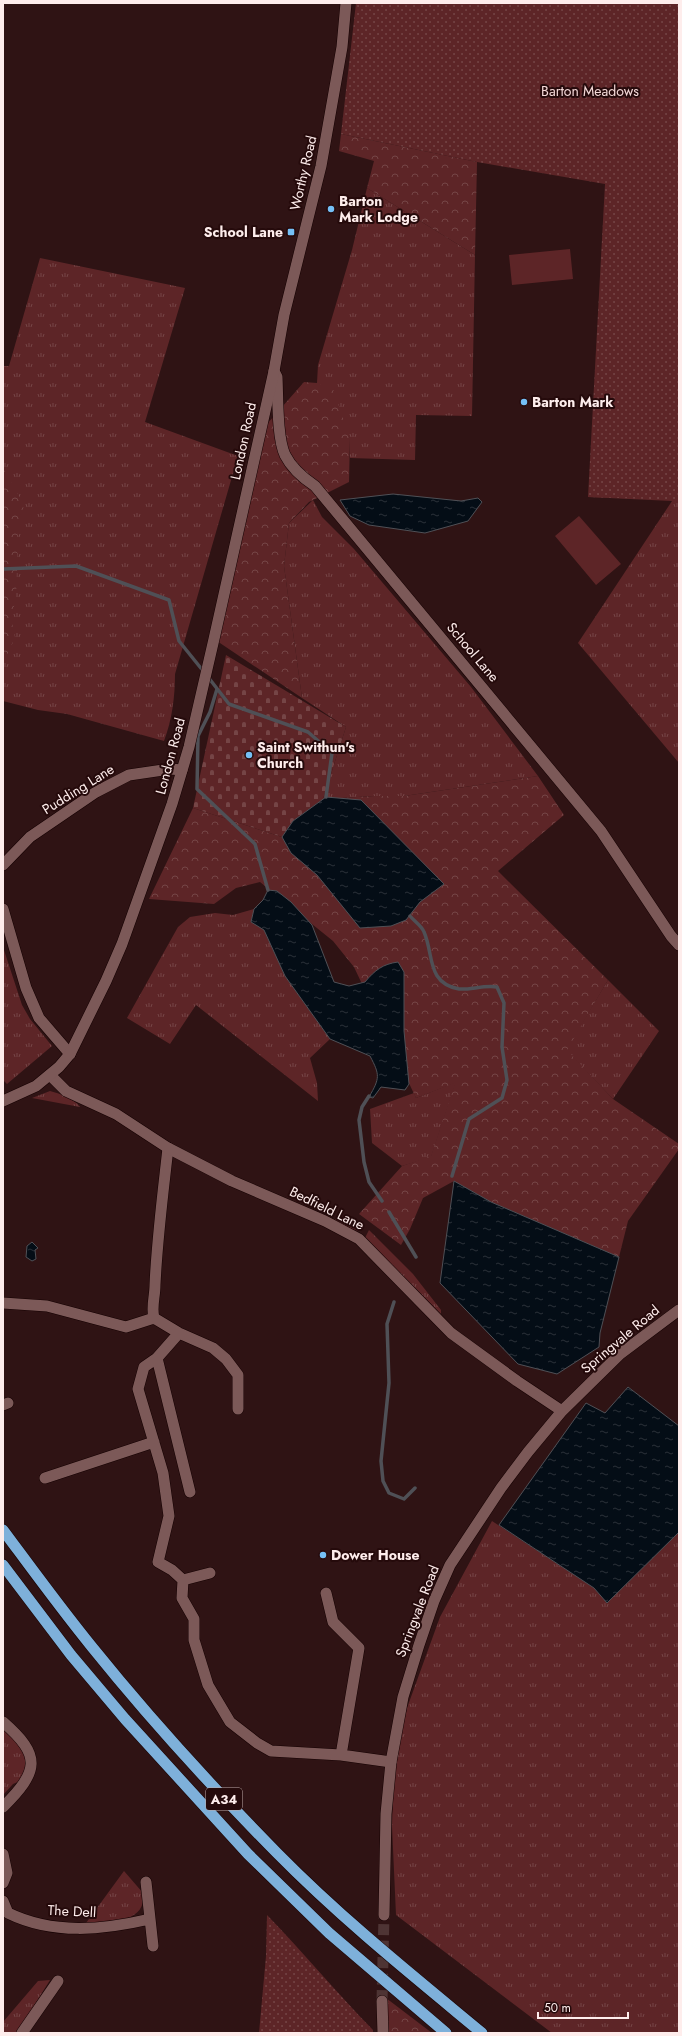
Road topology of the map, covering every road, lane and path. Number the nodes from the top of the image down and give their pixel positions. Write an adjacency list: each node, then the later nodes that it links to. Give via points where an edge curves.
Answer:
1 (346, 3): 2 (street, Worthy Road, via 342,47 324,154 284,315)
2 (274, 371): 3 (street, London Road); 6 (street, School Lane, via 277,377 285,454 298,474 315,486 601,831)
3 (182, 770): 4 (street, Pudding Lane, via 170,768 129,775 96,792 30,837); 7 (street, London Road, via 134,913 106,981)
4 (3, 865)
5 (3, 909): 7 (street, via 26,988 39,1018)
6 (679, 945)
7 (70, 1054): 8 (street, London Road)
8 (50, 1075): 9 (street, London Road, via 36,1086); 10 (street, Bedfield Lane, via 66,1091 116,1114)
9 (3, 1101)
10 (168, 1148): 13 (street, via 152,1309); 17 (street, Bedfield Lane, via 232,1181 326,1221 359,1239 451,1333)
11 (3, 1303): 13 (street, via 47,1306 126,1327)
12 (679, 1310): 17 (street, Springvale Road, via 620,1354)
13 (154, 1318): 14 (street)
14 (179, 1333): 15 (street); 16 (street, via 213,1348 226,1359 238,1375)
15 (157, 1358): 18 (street, via 144,1367 138,1389); 20 (street)
16 (238, 1409)
17 (562, 1411): 28 (street, Springvale Road, via 501,1488 450,1565 418,1645 403,1698)
18 (154, 1442): 19 (street); 24 (street, via 169,1516 158,1562)
19 (45, 1478)
20 (190, 1492)
21 (3, 1530): 42 (highway, A34, via 91,1646 177,1748 232,1807 374,1944)
22 (3, 1565): 41 (highway, A34, via 71,1655 125,1719 248,1854 329,1933)
23 (210, 1573): 24 (street)
24 (183, 1580): 27 (street, via 182,1598 194,1619 194,1640 208,1685 230,1722 271,1751)
25 (326, 1593): 27 (street, via 333,1622 359,1648)
26 (3, 1722): 29 (street, via 27,1746 31,1771 17,1793)
27 (341, 1755): 28 (street)
28 (391, 1762): 34 (street, Springvale Road, via 385,1820)
29 (3, 1807)
30 (3, 1854): 32 (street, via 7,1873)
31 (146, 1882): 35 (street)
32 (3, 1883)
33 (3, 1901): 35 (street, The Dell, via 8,1913 21,1920 62,1928 98,1929)
34 (384, 1915)
35 (150, 1919): 36 (street)
36 (153, 1946)
37 (58, 1981): 39 (street)
38 (382, 2001): 40 (street)
39 (22, 2033)
40 (383, 2033)
41 (446, 2033)
42 (482, 2033)

